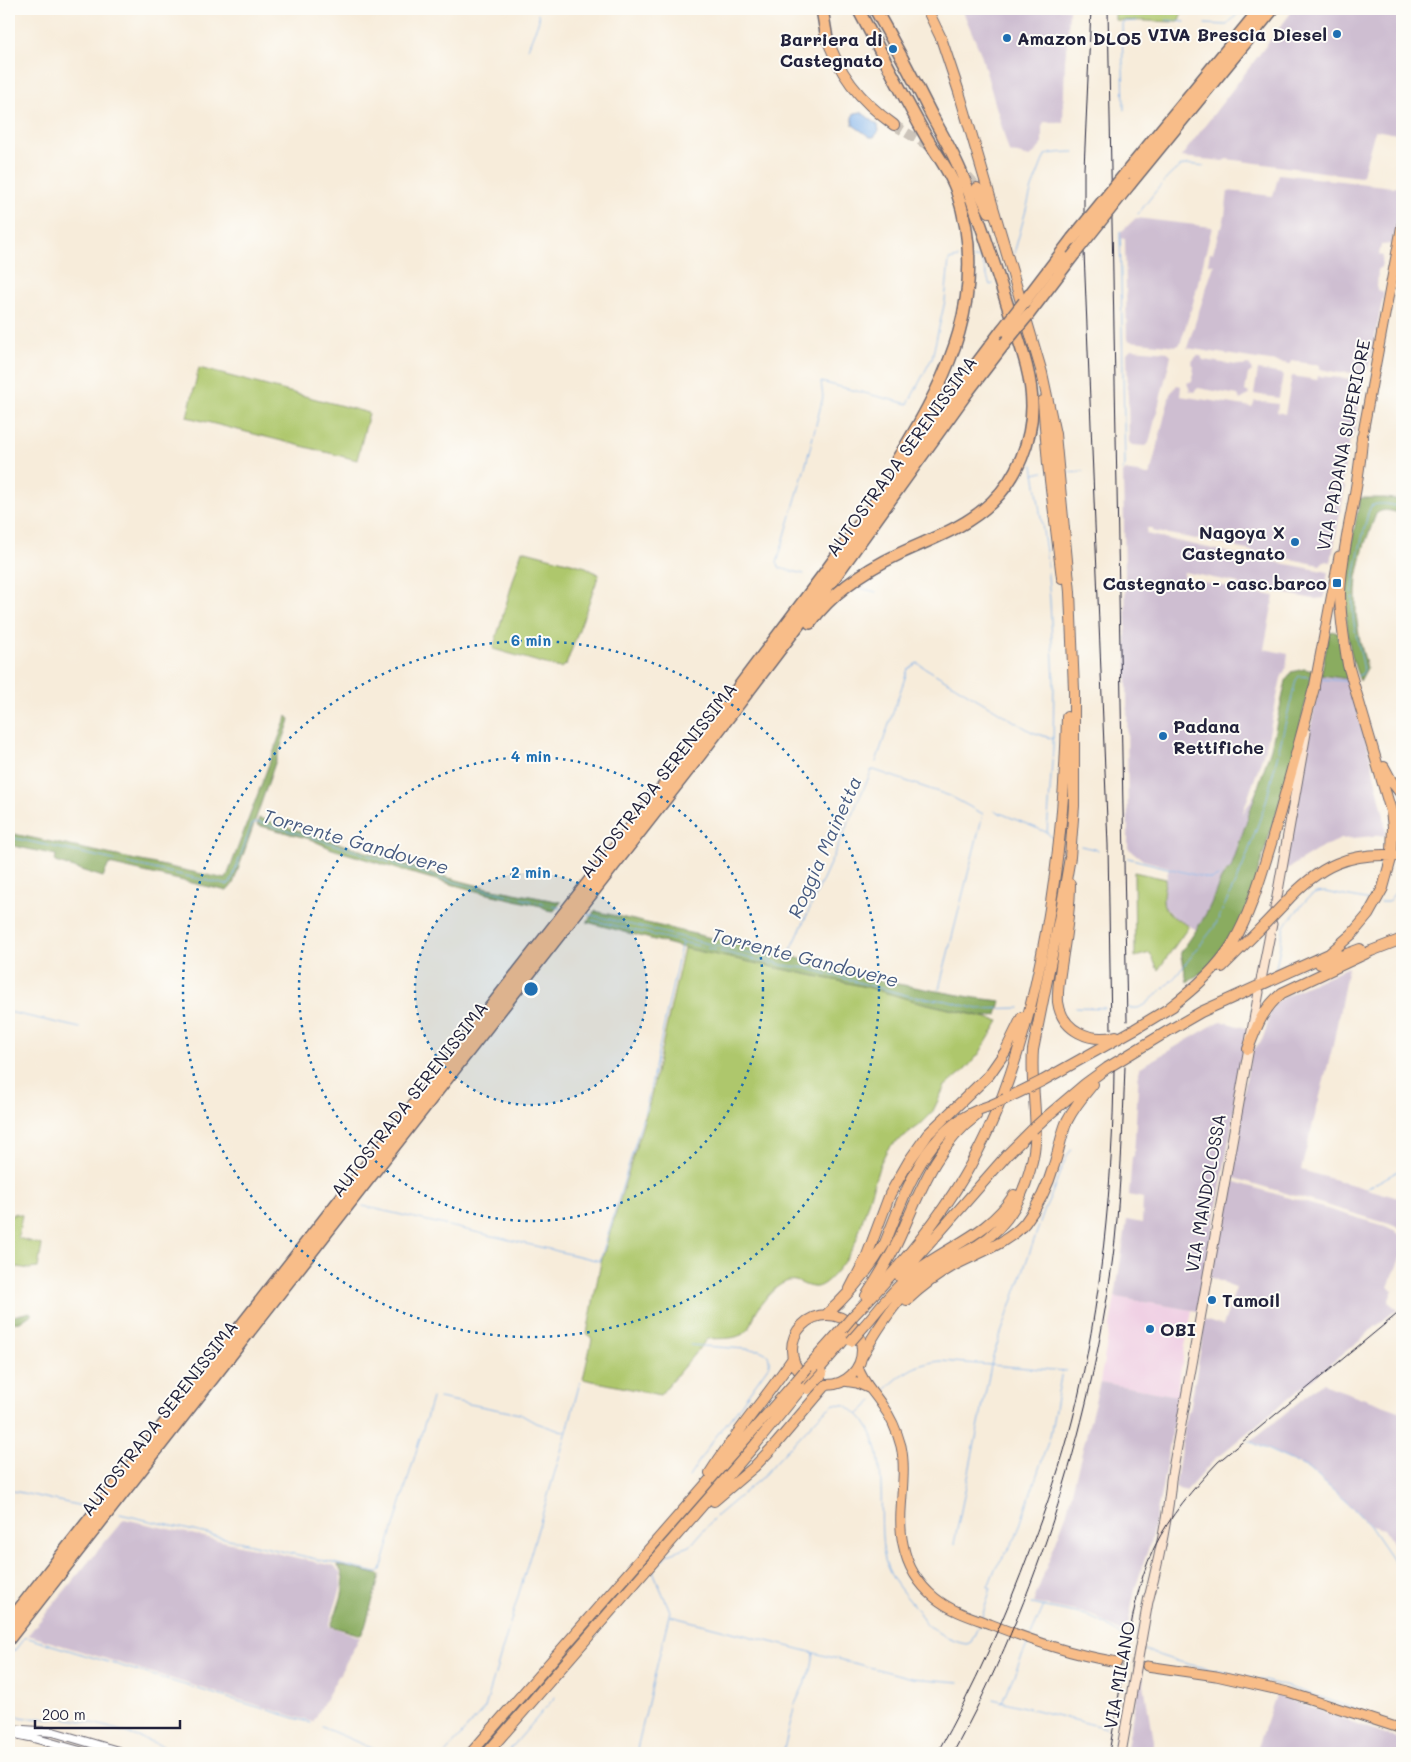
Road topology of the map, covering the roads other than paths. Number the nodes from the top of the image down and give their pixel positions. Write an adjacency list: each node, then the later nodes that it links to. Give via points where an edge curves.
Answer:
1 (821, 9): 7 (highway)
2 (858, 9): 13 (highway, via 957,190 967,240 969,286 960,333 931,404)
3 (875, 9): 16 (highway, via 963,177 982,227 1028,374 1032,408 1028,438 1010,480 973,519 878,565 849,583 826,604 737,717)
4 (927, 9): 19 (highway, via 941,38 962,101 1051,407 1073,636 1074,786)
5 (1260, 9): 9 (highway, AUTOSTRADA SERENISSIMA)
6 (1273, 9): 9 (highway, AUTOSTRADA SERENISSIMA)
7 (827, 39): 8 (highway, via 851,85)
8 (894, 126)
9 (1127, 179): 13 (highway, AUTOSTRADA SERENISSIMA, bridge, via 1072,239 1002,330); 16 (highway, AUTOSTRADA SERENISSIMA, bridge, via 1072,258 969,390 832,581)
10 (977, 188): 24 (highway, via 992,219 1043,401 1064,592 1066,751 1061,831)
11 (1402, 224): 12 (main road, VIA PADANA SUPERIORE)
12 (1362, 438): 14 (highway, via 1361,463 1340,594 1344,645); 15 (main road, VIA PADANA SUPERIORE)
13 (824, 575): 48 (highway, AUTOSTRADA SERENISSIMA, via 680,765)
14 (1354, 683): 17 (highway, via 1382,763); 27 (highway, via 1389,800 1393,827 1392,855 1383,888 1352,934 1329,954)
15 (1314, 688): 20 (main road, VIA PADANA SUPERIORE); 28 (highway, via 1280,813 1247,915 1221,960)
16 (700, 755): 49 (highway, AUTOSTRADA SERENISSIMA)
17 (1402, 795)
18 (1402, 856): 20 (highway, via 1370,855 1337,863 1312,877)
19 (1070, 857): 29 (highway, via 1070,901 1058,994 1060,1009 1068,1025 1090,1038 1107,1039); 33 (highway, via 1033,1050)
20 (1279, 906): 28 (highway, bridge, via 1209,980)
21 (1272, 924): 25 (main road)
22 (1402, 935): 27 (highway)
23 (1402, 939): 30 (highway, via 1282,993 1265,1010)
24 (1040, 964): 34 (highway, via 1022,1018 1005,1052 979,1086 919,1145 898,1179); 37 (highway, via 1022,1039 1004,1094 971,1164 937,1217)
25 (1261, 980)
26 (1259, 992): 30 (main road, VIA MANDOLOSSA)
27 (1239, 994): 31 (highway, via 1176,1026)
28 (1169, 1008): 29 (highway)
29 (1135, 1029): 32 (highway, bridge)
30 (1248, 1049): 45 (main road, VIA MANDOLOSSA)
31 (1107, 1068): 33 (highway, bridge, via 1046,1118); 36 (highway, via 1077,1103 1066,1123 1054,1167 1035,1208 1023,1224 990,1248 934,1278)
32 (989, 1106): 34 (highway, via 952,1125 934,1143 916,1169 885,1243); 37 (highway, via 960,1130 935,1162)
33 (1034, 1134): 36 (highway, via 1027,1179 1007,1218 986,1240 921,1278); 37 (highway, via 1007,1155); 37 (highway, via 1023,1178 1007,1206 995,1219 912,1274)
34 (850, 1289): 35 (highway)
35 (827, 1314): 38 (highway, via 836,1315 851,1324 861,1338); 39 (highway, via 802,1324 793,1340)
36 (889, 1315): 38 (highway)
37 (859, 1321): 42 (highway)
38 (862, 1356): 40 (highway)
39 (793, 1358): 43 (highway, via 798,1370 808,1380); 46 (highway, via 723,1452)
40 (858, 1367): 41 (highway); 44 (main road)
41 (844, 1381): 43 (highway); 44 (main road)
42 (803, 1385): 46 (highway); 47 (highway, via 755,1446)
43 (826, 1385): 47 (highway, via 754,1467 719,1495)
44 (868, 1388): 50 (main road, via 883,1406 898,1437 903,1471 902,1542 914,1574 928,1592 956,1611 1040,1643)
45 (1185, 1401): 58 (main road, VIA MILANO)
46 (694, 1499): 56 (highway)
47 (658, 1556): 57 (highway)
48 (9, 1622)
49 (9, 1639)
50 (1117, 1662)
51 (1147, 1666): 52 (main road, via 1216,1676 1288,1692)
52 (1402, 1729)
53 (9, 1731): 54 (street); 55 (street, via 53,1732)
54 (87, 1753)
55 (125, 1753)
56 (471, 1753)
57 (487, 1753)
58 (1121, 1753)

